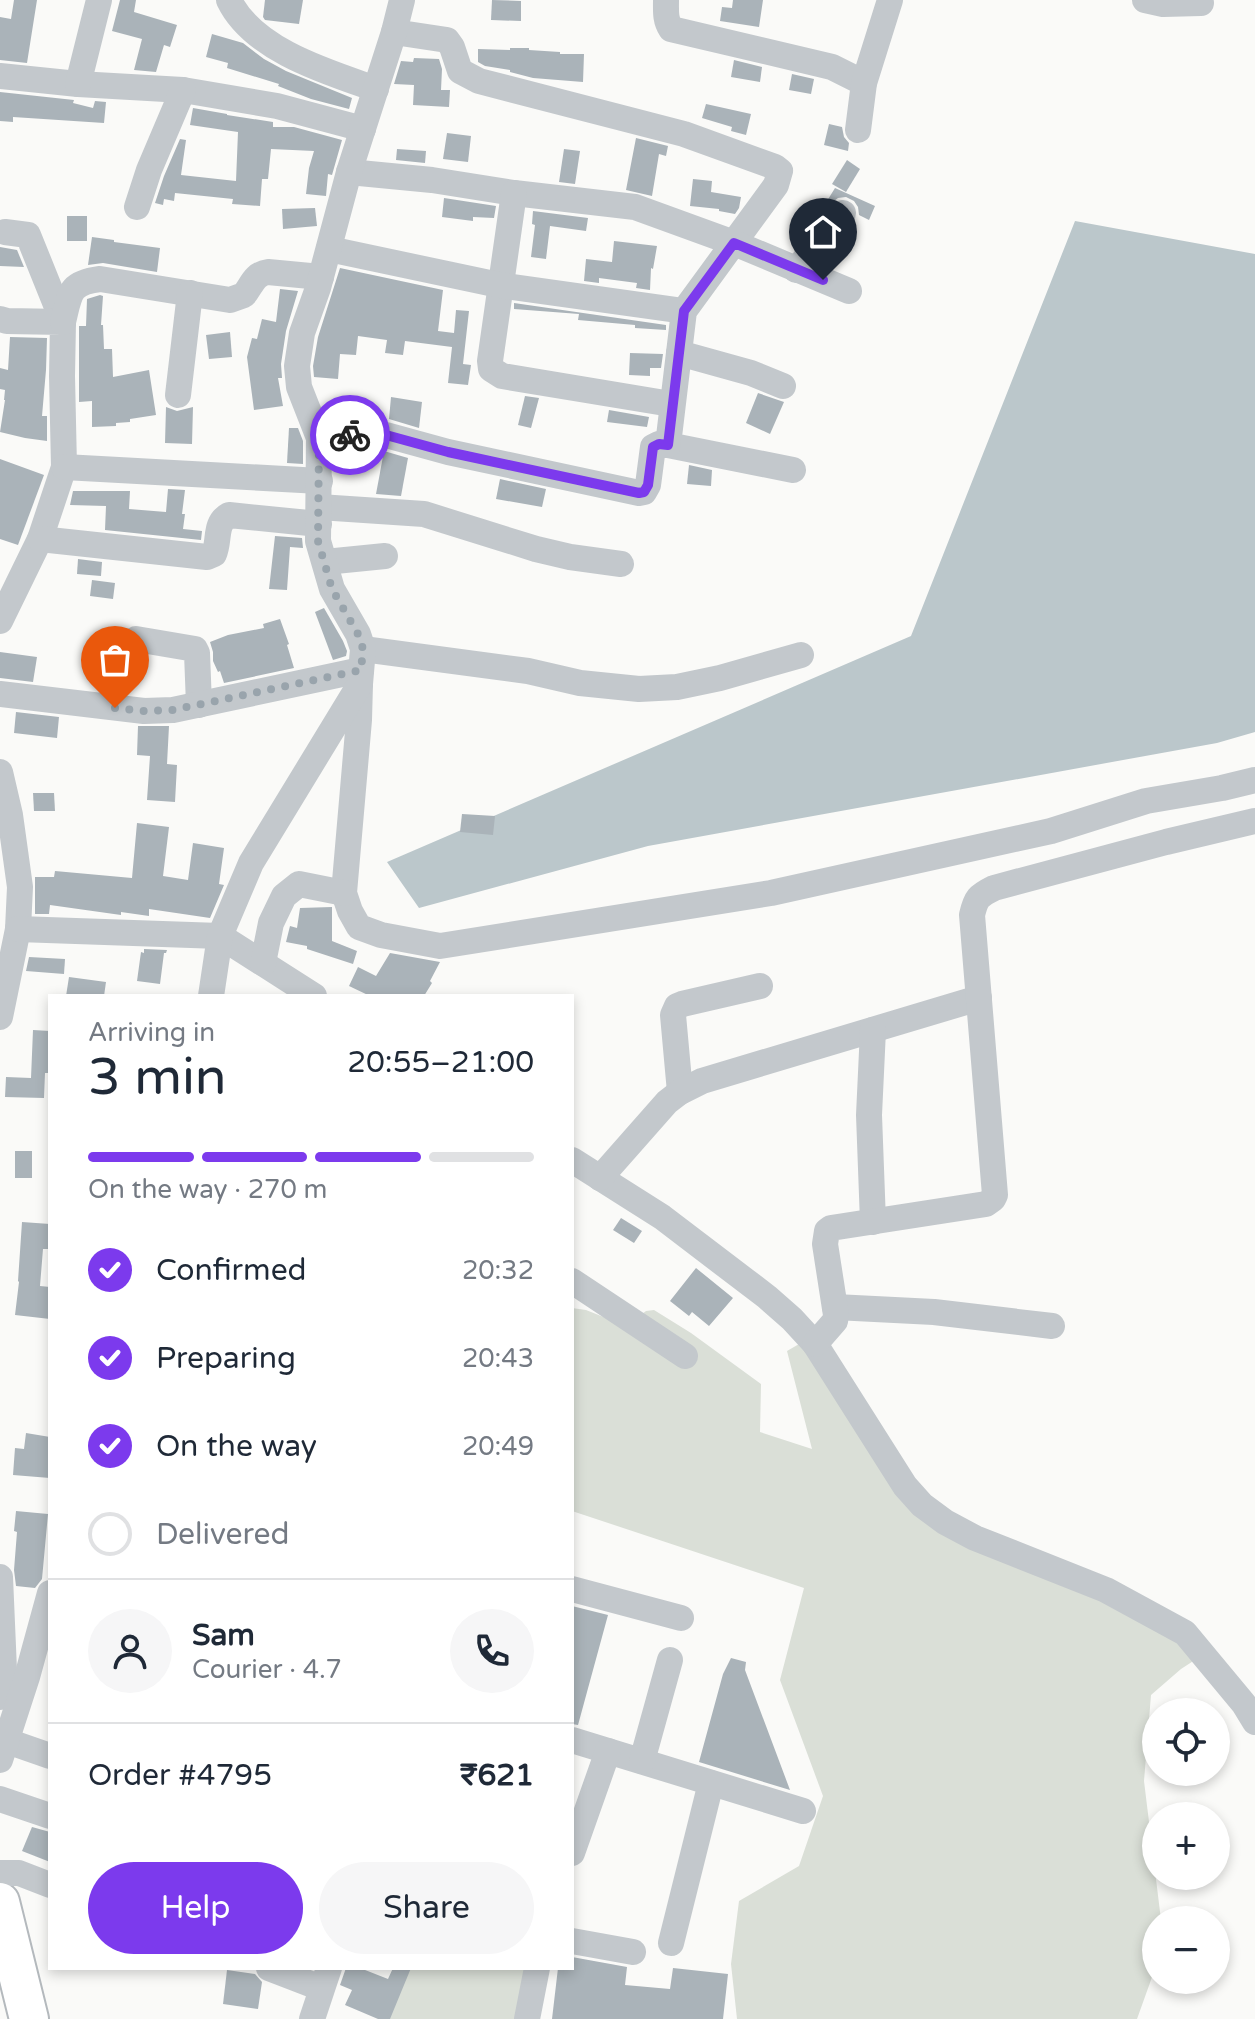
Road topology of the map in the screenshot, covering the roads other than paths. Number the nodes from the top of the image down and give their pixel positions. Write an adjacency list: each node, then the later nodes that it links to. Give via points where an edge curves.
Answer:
1 (99, 0): 11 (street)
2 (229, 0): 12 (street, via 270,45)
3 (402, 0): 8 (street)
4 (666, 0): 10 (street, via 671,29 832,67)
5 (890, 0): 10 (street)
6 (1145, 0): 7 (street)
7 (1201, 3)
8 (394, 32): 12 (street); 21 (street, via 447,40 460,71 479,81 684,134 775,167 780,171 776,185)
9 (0, 76): 11 (street)
10 (864, 83): 15 (street)
11 (78, 84): 13 (street)
12 (376, 89): 14 (street)
13 (183, 90): 14 (street, via 277,106); 18 (street)
14 (363, 129): 16 (street)
15 (858, 130)
16 (349, 172): 17 (street); 22 (street)
17 (514, 193): 21 (street, via 635,207); 25 (street)
18 (137, 207)
19 (843, 213): 23 (street)
20 (5, 232): 30 (street, via 28,235)
21 (734, 243): 23 (street); 28 (street)
22 (329, 249): 24 (street); 25 (street)
23 (796, 270): 26 (street)
24 (321, 277): 27 (street, via 261,273 244,295 230,300); 35 (street, via 297,366 299,387)
25 (499, 285): 28 (street); 34 (street, via 490,361 495,373)
26 (849, 291)
27 (190, 293): 30 (street, via 100,279 82,282 71,291); 33 (street)
28 (684, 311): 31 (street)
29 (0, 319): 30 (street)
30 (63, 322): 37 (street)
31 (679, 353): 32 (street); 34 (street)
32 (783, 386)
33 (178, 395)
34 (671, 404): 36 (street)
35 (319, 438): 36 (street, via 386,435 639,493 648,485 653,447); 39 (street)
36 (668, 445): 38 (street)
37 (64, 467): 39 (street); 41 (street)
38 (793, 470)
39 (320, 481): 40 (street)
40 (319, 515): 41 (street, via 229,515 219,524 214,554 207,557); 43 (street, via 318,541); 44 (street, via 424,514 536,549)
41 (40, 539): 45 (street)
42 (385, 556): 43 (street)
43 (325, 562): 48 (street, via 332,589 358,634)
44 (621, 564)
45 (0, 621)
46 (136, 639): 50 (street, via 195,649)
47 (801, 655): 48 (street, via 720,678 639,689 528,671)
48 (361, 668): 50 (street); 55 (street); 57 (street, via 251,863)
49 (0, 694): 50 (street, via 144,711)
50 (199, 705)
51 (0, 772): 54 (street, via 10,815)
52 (1255, 780): 55 (street, via 1146,801 1051,831 771,893 440,946 359,927)
53 (1255, 821): 62 (street, via 980,895 972,915)
54 (10, 886): 56 (street)
55 (344, 893): 58 (street, via 299,884 284,896 271,923)
56 (18, 929): 57 (street); 63 (street)
57 (220, 936): 58 (street); 60 (street)
58 (263, 963): 61 (street)
59 (760, 986): 65 (street, via 675,1009)
60 (211, 994)
61 (311, 994)
62 (979, 998): 64 (street); 68 (street, via 995,1195 986,1204)
63 (0, 1017)
64 (873, 1030): 65 (street); 68 (street)
65 (680, 1092): 67 (street)
66 (574, 1161): 67 (street)
67 (600, 1178): 72 (street, via 662,1217 767,1297)
68 (873, 1222): 70 (street, via 827,1231)
69 (574, 1282): 73 (street)
70 (835, 1307): 71 (street); 72 (street, via 835,1321)
71 (1052, 1326)
72 (815, 1344): 81 (street, via 922,1505 975,1538 1106,1590 1185,1633)
73 (685, 1356)
74 (0, 1577): 80 (street)
75 (574, 1590): 77 (street)
76 (48, 1609): 79 (street)
77 (681, 1618)
78 (670, 1660): 86 (street)
79 (39, 1680): 83 (street)
80 (0, 1697)
81 (1255, 1722)
82 (574, 1741): 84 (street)
83 (4, 1750): 85 (street)
84 (608, 1751): 86 (street); 91 (street)
85 (48, 1756)
86 (642, 1761): 87 (street)
87 (711, 1783): 89 (street); 96 (street)
88 (0, 1799): 90 (street)
89 (803, 1811)
90 (48, 1815)
91 (574, 1847)
92 (0, 1873): 93 (street, via 19,1873)
93 (48, 1884)
94 (0, 1902): 103 (highway)
95 (574, 1941): 97 (street)
96 (671, 1943)
97 (633, 1952)
98 (280, 1970): 100 (street)
99 (537, 1970): 105 (street)
100 (325, 1978): 104 (street)
101 (0, 1992): 102 (highway)
102 (7, 2019)
103 (29, 2019)
104 (312, 2019)
105 (527, 2019)

